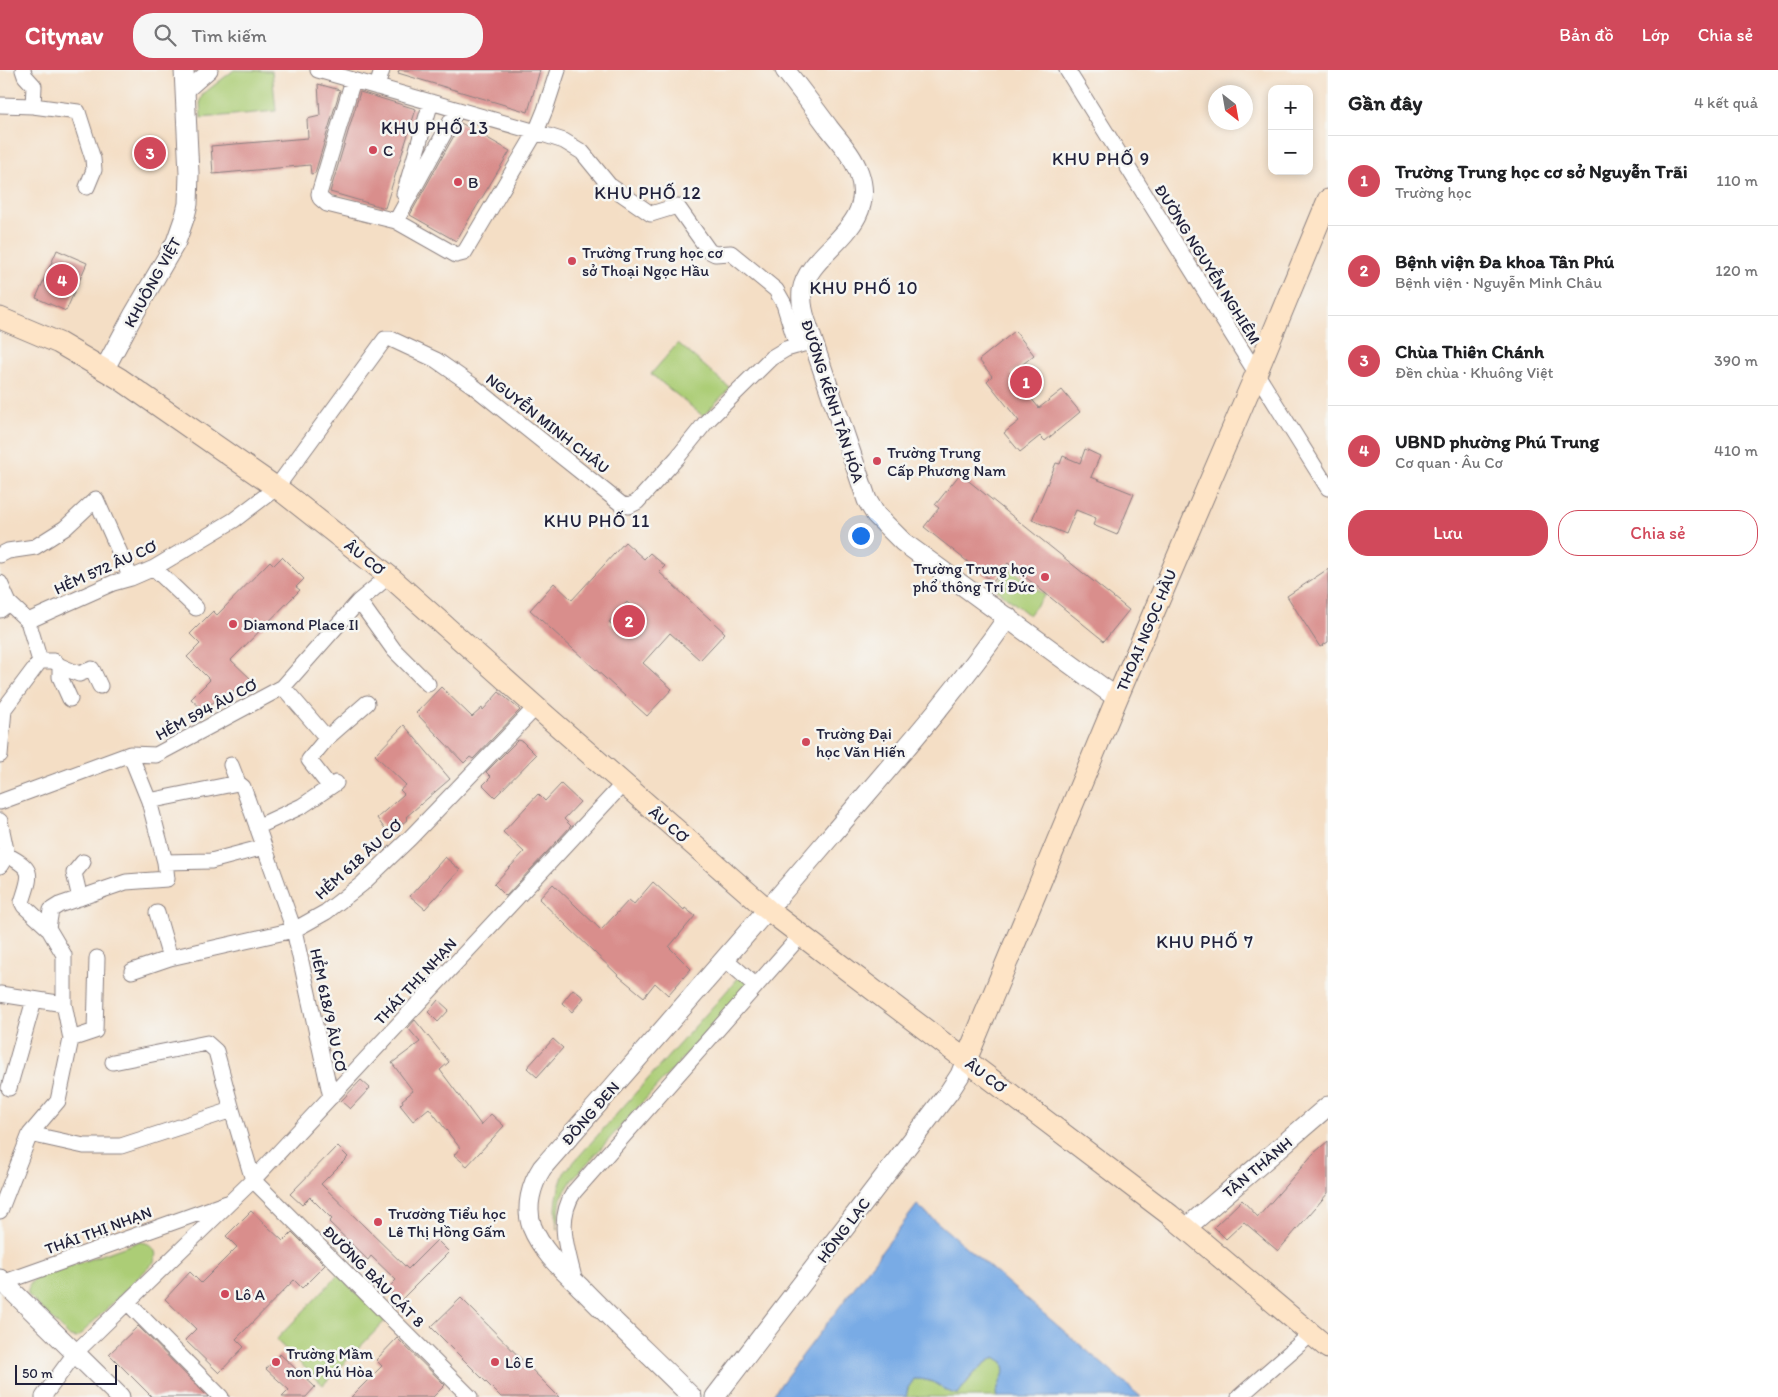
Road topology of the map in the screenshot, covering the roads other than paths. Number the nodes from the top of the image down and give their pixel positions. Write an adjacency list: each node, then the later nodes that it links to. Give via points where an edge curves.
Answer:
1 (23, 70): 14 (street, via 34,86)
2 (184, 70): 11 (street, KHUÔNG VIỆT)
3 (210, 70): 11 (street)
4 (318, 70): 9 (street)
5 (382, 70): 10 (street)
6 (558, 70): 16 (street)
7 (785, 70): 21 (street, ĐƯỜNG KÊNH TÂN HÓA, via 849,153 862,184 856,217 810,273 802,290)
8 (1067, 70): 23 (street, ĐƯỜNG NGUYỄN NGHIÊM)
9 (353, 80): 10 (street); 19 (street, via 320,198 327,204)
10 (377, 87): 12 (street)
11 (186, 91): 22 (street, KHUÔNG VIỆT, via 189,188 185,216 176,242)
12 (431, 102): 15 (street); 19 (street)
13 (0, 105): 14 (street)
14 (33, 106): 17 (street, via 78,112 93,159 94,170)
15 (457, 110): 16 (street); 19 (street)
16 (536, 132): 19 (street, via 464,253 456,255); 21 (street, via 564,141 582,152 609,185 650,214 677,206 709,250 715,254 731,253 776,290)
17 (87, 187)
18 (1328, 200): 23 (main road, THOẠI NGỌC HẦU)
19 (396, 221)
20 (0, 318): 22 (main road, ÂU CƠ, via 59,344)
21 (805, 343): 24 (street, NGUYỄN MINH CHÂU, via 771,358 706,422 637,502 629,506 621,504 436,360 385,339); 34 (street, ĐƯỜNG KÊNH TÂN HÓA, via 861,488 876,515 917,553)
22 (104, 370): 24 (main road, ÂU CƠ)
23 (1256, 374): 25 (street, ĐƯỜNG NGUYỄN NGHIÊM); 41 (main road, THOẠI NGỌC HẦU)
24 (276, 488): 27 (street, HẺM 572 ÂU CƠ, via 234,520); 28 (main road, ÂU CƠ)
25 (1328, 488)
26 (0, 555): 29 (street, via 35,547 65,528 96,499)
27 (154, 568): 29 (street, HẺM 572 ÂU CƠ); 33 (street)
28 (389, 576): 31 (street, HẺM 594 ÂU CƠ); 44 (main road, ÂU CƠ)
29 (131, 578): 35 (street, HẺM 572 ÂU CƠ)
30 (0, 583): 32 (street)
31 (359, 600): 38 (street, via 394,650); 40 (street, HẺM 594 ÂU CƠ)
32 (5, 606): 35 (street)
33 (196, 608)
34 (1008, 617): 41 (street, ĐƯỜNG KÊNH TÂN HÓA); 60 (street, via 932,718)
35 (28, 621): 36 (street)
36 (40, 661): 37 (street, via 54,661); 47 (street, via 4,709)
37 (60, 666): 39 (street, via 79,674 92,669); 42 (street, via 60,677)
38 (428, 684)
39 (100, 686)
40 (283, 687): 45 (street); 46 (street, HẺM 594 ÂU CƠ, via 156,755)
41 (1118, 698): 74 (main road, THOẠI NGỌC HẦU)
42 (70, 699)
43 (367, 703): 45 (street)
44 (536, 707): 50 (main road, ÂU CƠ); 63 (street, HẺM 618 ÂU CƠ, via 362,884 326,912)
45 (327, 738): 54 (street, via 309,760 333,785 302,806)
46 (130, 754): 51 (street); 52 (street, HẺM 594 ÂU CƠ)
47 (0, 755)
48 (231, 765): 49 (street, HẺM 618/9 ÂU CƠ)
49 (238, 783): 51 (street); 54 (street, HẺM 618/9 ÂU CƠ, via 243,787)
50 (623, 784): 60 (main road, ÂU CƠ); 77 (street, THÁI THỊ NHẠN)
51 (149, 801): 58 (street)
52 (0, 802)
53 (0, 821): 56 (street)
54 (258, 827): 55 (street, HẺM 618/9 ÂU CƠ)
55 (264, 847): 58 (street, via 211,861); 63 (street, HẺM 618/9 ÂU CƠ)
56 (3, 861): 62 (street, via 18,861 27,869 30,879 22,902)
57 (83, 862): 59 (street, via 74,873)
58 (164, 862): 59 (street, via 166,879 126,882)
59 (80, 898): 62 (street, via 51,910)
60 (768, 910): 64 (main road, ÂU CƠ); 67 (street, ĐỒNG ĐEN)
61 (158, 913): 66 (street)
62 (48, 928): 72 (street, via 64,955)
63 (294, 930): 66 (street, HẺM 618 ÂU CƠ); 77 (street, HẺM 618/9 ÂU CƠ)
64 (801, 935): 69 (street); 74 (main road, ÂU CƠ)
65 (97, 958): 73 (street, via 95,1031)
66 (170, 958): 68 (street, HẺM 618 ÂU CƠ)
67 (725, 959): 69 (street); 86 (street, ĐỒNG ĐEN, via 542,1168 534,1182 529,1209 532,1226 546,1251)
68 (132, 971)
69 (756, 986): 86 (street, via 571,1196 563,1221)
70 (0, 994): 71 (street)
71 (34, 1000): 72 (street); 76 (street)
72 (64, 1004): 73 (street)
73 (71, 1039): 80 (street, via 58,1101)
74 (966, 1060): 84 (main road, ÂU CƠ); 96 (street, HỒNG LẠC, via 949,1092)
75 (113, 1062): 79 (street, via 206,1043 216,1052)
76 (9, 1088)
77 (330, 1097): 81 (street, THÁI THỊ NHẠN)
78 (1328, 1106): 84 (street, TÂN THÀNH)
79 (232, 1110): 80 (street, via 121,1146 84,1146); 81 (street)
80 (30, 1134): 83 (street)
81 (253, 1180): 82 (street, THÁI THỊ NHẠN); 91 (street, ĐƯỜNG BÀU CÁT 8)
82 (231, 1201): 85 (street, THÁI THỊ NHẠN); 87 (street, THÁI THỊ NHẠN)
83 (0, 1211)
84 (1186, 1228): 88 (main road, ÂU CƠ)
85 (2, 1280): 90 (street)
86 (575, 1282): 95 (street, ĐỒNG ĐEN)
87 (127, 1302): 90 (street, THÁI THỊ NHẠN); 94 (street)
88 (1312, 1334): 89 (main road, ÂU CƠ); 97 (street)
89 (1328, 1348)
90 (76, 1352): 92 (street, THÁI THỊ NHẠN); 93 (street)
91 (465, 1395)
92 (43, 1397)
93 (120, 1397)
94 (221, 1397)
95 (692, 1397)
96 (715, 1397)
97 (1238, 1397)

